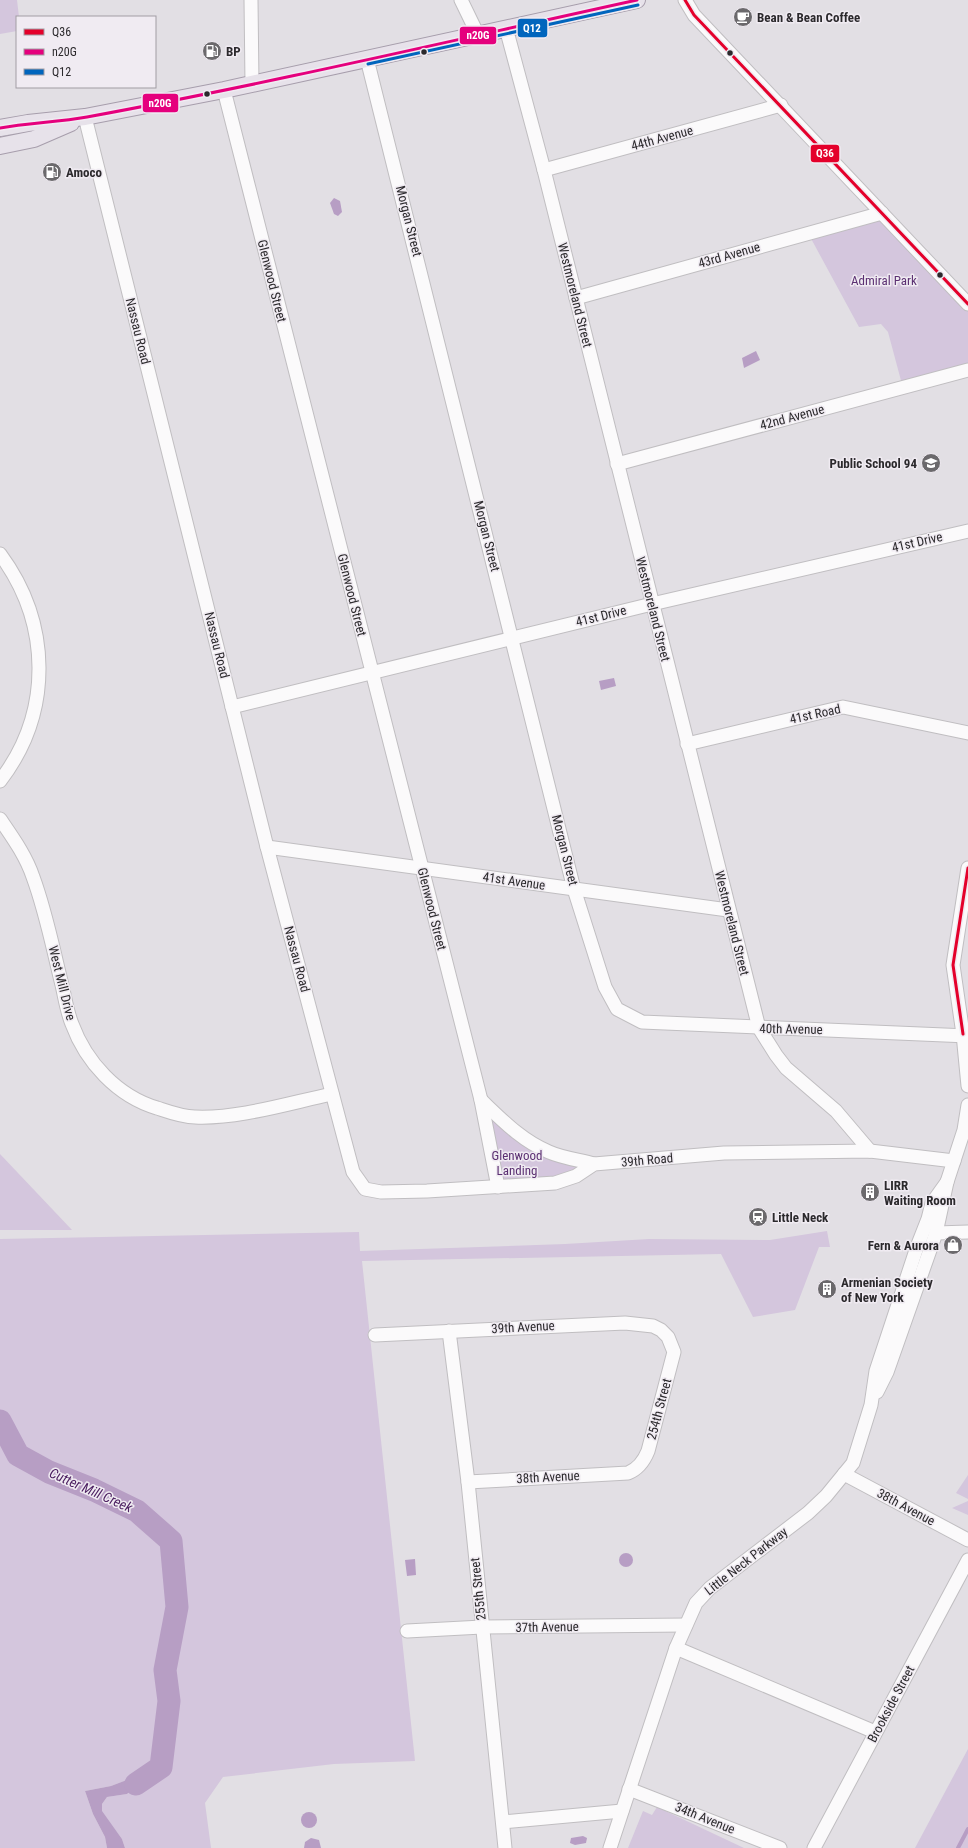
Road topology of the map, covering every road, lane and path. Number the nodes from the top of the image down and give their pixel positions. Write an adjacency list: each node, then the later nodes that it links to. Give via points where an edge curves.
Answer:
1 (251, 0): 8 (street)
2 (462, 0): 6 (street)
3 (637, 0): 5 (main road)
4 (685, 0): 10 (street, via 694,16)
5 (506, 28): 6 (main road); 14 (street, Westmoreland Street)
6 (478, 34): 7 (main road)
7 (367, 59): 8 (main road); 23 (street, Morgan Street)
8 (252, 84): 9 (main road)
9 (224, 90): 11 (main road); 24 (street, Glenwood Street)
10 (781, 105): 14 (street, 44th Avenue); 15 (street)
11 (86, 117): 12 (main road, via 28,122); 13 (main road, via 34,138); 25 (street, Nassau Road)
12 (0, 128)
13 (0, 146)
14 (544, 170): 16 (street, Westmoreland Street)
15 (882, 213): 16 (street, 43rd Avenue); 17 (street)
16 (576, 298): 19 (street, Westmoreland Street)
17 (968, 304)
18 (968, 370): 19 (street, 42nd Avenue)
19 (617, 464): 22 (street, Westmoreland Street)
20 (968, 531): 22 (street, 41st Drive)
21 (0, 554): 28 (street, via 23,593 32,618 38,643 39,670 37,696 31,721 19,754)
22 (652, 604): 23 (street, 41st Drive); 27 (street, Westmoreland Street)
23 (512, 638): 24 (street, 41st Drive); 33 (street, Morgan Street)
24 (372, 673): 25 (street, 41st Drive); 31 (street, Glenwood Street)
25 (232, 707): 30 (street, Nassau Road)
26 (968, 733): 27 (street, 41st Road, via 843,707)
27 (687, 744): 35 (street, Westmoreland Street)
28 (0, 781)
29 (0, 819): 40 (street, West Mill Drive, via 24,856 33,876 43,906 72,1024 89,1058 112,1084 145,1104 194,1118 223,1117)
30 (267, 846): 31 (street, 41st Avenue); 40 (street, Nassau Road)
31 (421, 868): 33 (street, 41st Avenue); 41 (street, Glenwood Street)
32 (968, 868): 34 (street)
33 (574, 889): 35 (street, 41st Avenue); 36 (street, Morgan Street, via 605,987)
34 (966, 894): 38 (street, via 953,966)
35 (728, 910): 37 (street, Westmoreland Street)
36 (617, 1009): 37 (street, 40th Avenue, via 642,1022)
37 (759, 1028): 38 (street, 40th Avenue); 43 (street, Westmoreland Street, via 786,1068 836,1111)
38 (966, 1035): 39 (street)
39 (968, 1086)
40 (332, 1094): 46 (street, Nassau Road)
41 (481, 1100): 45 (street, via 530,1142 550,1152); 48 (street, Glenwood Street)
42 (968, 1105): 44 (street, Little Neck Parkway, via 964,1130)
43 (870, 1151): 44 (street, 39th Road); 45 (street, 39th Road, via 724,1153)
44 (954, 1161): 47 (street, Little Neck Parkway)
45 (594, 1164): 48 (street, 39th Road, via 576,1176 555,1183)
46 (353, 1172): 48 (street, 39th Road, via 365,1189 381,1192)
47 (947, 1182): 50 (street, Little Neck Parkway); 54 (street, Little Neck Parkway, via 932,1203 917,1247 876,1371)
48 (498, 1187)
49 (968, 1232): 50 (street)
50 (936, 1233): 54 (street, Little Neck Parkway, via 887,1372)
51 (449, 1331): 52 (street, 39th Avenue); 53 (street, 39th Avenue, via 625,1323 653,1326); 57 (street, 255th Street)
52 (375, 1335)
53 (668, 1337): 55 (street, 254th Street, via 674,1352 648,1452 634,1470)
54 (871, 1405): 56 (street, Little Neck Parkway, via 853,1463)
55 (628, 1472): 57 (street, 38th Avenue)
56 (844, 1474): 58 (street, 38th Avenue); 60 (street, Little Neck Parkway, via 808,1513 702,1595)
57 (468, 1482): 61 (street, 255th Street)
58 (968, 1540)
59 (968, 1560): 64 (street, Brookside Street)
60 (686, 1625): 61 (street, 37th Avenue); 63 (street, Little Neck Parkway)
61 (482, 1628): 62 (street, 37th Avenue); 67 (street, 255th Street)
62 (407, 1631)
63 (676, 1648): 64 (street); 65 (street, Little Neck Parkway)
64 (875, 1732): 71 (street, Brookside Street)
65 (629, 1789): 66 (street, Little Neck Parkway); 70 (street, 34th Avenue)
66 (622, 1811): 67 (street); 69 (street, Little Neck Parkway)
67 (503, 1822): 68 (street, 255th Street)
68 (505, 1848)
69 (610, 1848)
70 (780, 1848)
71 (814, 1848)

